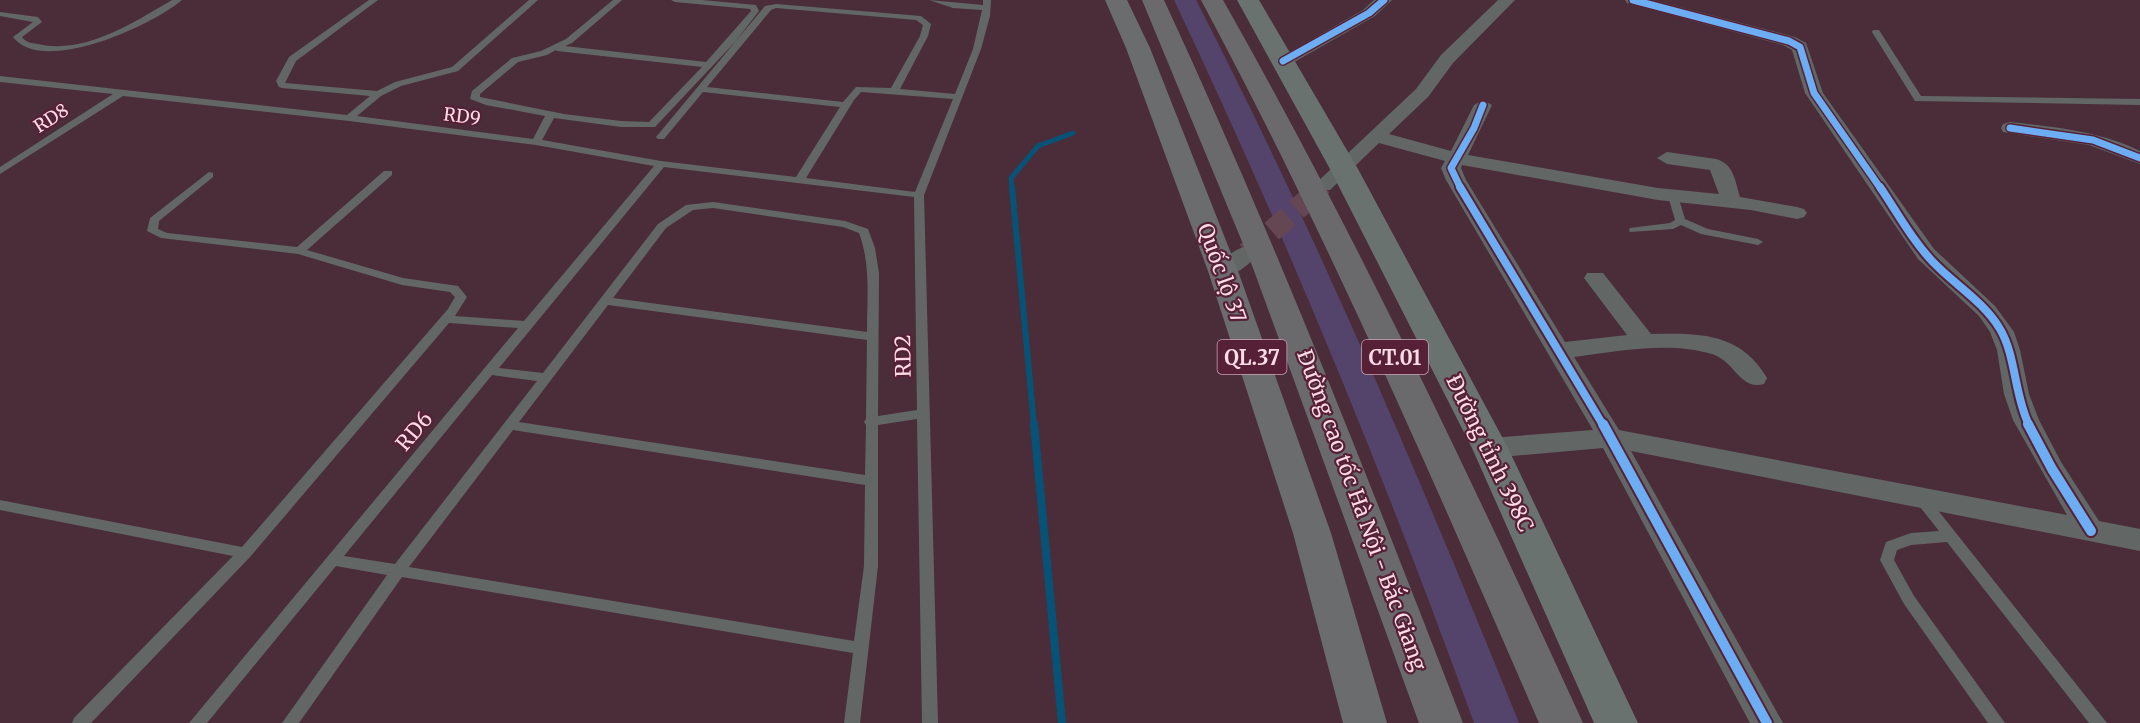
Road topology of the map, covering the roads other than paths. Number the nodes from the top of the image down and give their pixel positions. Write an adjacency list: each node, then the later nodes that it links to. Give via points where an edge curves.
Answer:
1 (178, 0): 15 (lane, via 124,30 72,47 49,49 22,43 17,36 38,22 35,19)
2 (374, 0): 24 (lane, via 292,59 280,81 282,85)
3 (534, 0): 24 (lane, via 455,69 398,84)
4 (618, 0): 17 (lane)
5 (675, 0): 19 (lane, via 753,7 755,11)
6 (933, 0): 14 (lane, via 953,6)
7 (1116, 0): 82 (highway, Quốc lộ 37 / QL.37, via 1235,262)
8 (1153, 0): 83 (highway, Đường cao tốc Hà Nội - Bắc Giang, via 1204,111 1299,341)
9 (1212, 0): 84 (highway, CT.01, via 1272,106 1384,333)
10 (1248, 0): 18 (main road, Đường tỉnh 398C)
11 (1384, 0): 18 (street, via 1369,13)
12 (1507, 0): 33 (street, via 1476,27 1422,93)
13 (1633, 0): 70 (street, via 1800,47 1814,93 1926,254 2002,331 2012,358 2018,400 2033,438)
14 (987, 4): 25 (lane, RD2, via 977,49)
15 (0, 14)
16 (1876, 32): 26 (lane, via 1918,99)
17 (557, 48): 19 (lane); 29 (lane, via 515,60 475,93 482,103)
18 (1283, 62): 42 (main road, Đường tỉnh 398C)
19 (707, 65): 29 (lane, via 660,118 643,127)
20 (0, 79): 23 (lane, RD9)
21 (702, 89): 22 (lane, via 768,8 780,6 918,18 927,24); 27 (lane); 32 (lane)
22 (894, 91): 25 (lane); 27 (lane, via 859,89)
23 (120, 94): 30 (lane, RD9); 39 (lane, RD8)
24 (378, 94): 30 (lane)
25 (958, 97): 44 (lane, RD2)
26 (2140, 102)
27 (845, 105): 43 (lane)
28 (1482, 105): 35 (street, via 1474,128)
29 (552, 113): 34 (lane)
30 (349, 118): 34 (lane, RD9)
31 (2010, 128): 37 (street, via 2116,145)
32 (661, 137)
33 (1377, 137): 35 (street); 42 (street)
34 (536, 142): 38 (lane, RD9)
35 (1455, 158): 45 (street); 58 (street, via 1451,168 1456,180)
36 (1667, 158): 46 (street, via 1722,169)
37 (2140, 158)
38 (661, 164): 43 (lane, RD9); 55 (lane, RD6)
39 (0, 171)
40 (388, 173): 51 (lane)
41 (209, 175): 51 (lane, via 154,220 152,231 165,236)
42 (1333, 178): 66 (main road, Đường tỉnh 398C)
43 (799, 181): 44 (lane, RD9)
44 (920, 195): 62 (lane, RD2)
45 (1673, 196): 46 (street); 48 (lane)
46 (1732, 203): 47 (street)
47 (1797, 213)
48 (1680, 221): 49 (lane, via 1673,226); 50 (lane, via 1705,232)
49 (1634, 230)
50 (1758, 242)
51 (299, 251): 54 (lane, via 402,280 454,289 461,297)
52 (1595, 278): 57 (street)
53 (606, 301): 56 (lane); 56 (lane, via 662,225 690,207 725,207 828,221 864,231 873,273); 60 (lane)
54 (446, 319): 55 (lane); 73 (lane)
55 (528, 325): 59 (lane, RD6)
56 (872, 337): 63 (lane)
57 (1643, 340): 58 (street); 61 (street, via 1725,350 1736,354)
58 (1559, 351): 65 (street)
59 (490, 370): 60 (lane); 74 (lane, RD6)
60 (547, 378): 64 (lane)
61 (1755, 378)
62 (924, 414): 63 (lane); 81 (lane, RD2)
63 (870, 422): 67 (lane)
64 (511, 424): 67 (lane); 75 (lane)
65 (1611, 438): 66 (street); 68 (street); 86 (street)
66 (1490, 448): 85 (main road, Đường tỉnh 398C)
67 (871, 481): 76 (lane, via 871,566)
68 (1919, 498): 70 (street); 71 (lane)
69 (0, 505): 73 (lane)
70 (2091, 531): 72 (street)
71 (1950, 536): 87 (lane, via 1911,539 1891,546 1887,560 1909,600); 88 (lane)
72 (2140, 540)
73 (245, 553): 77 (lane)
74 (333, 560): 75 (lane); 78 (lane, RD6)
75 (398, 571): 76 (lane); 79 (lane)
76 (860, 648): 80 (lane)
77 (80, 723)
78 (197, 723)
79 (290, 723)
80 (852, 723)
81 (930, 723)
82 (1365, 723)
83 (1441, 723)
84 (1562, 723)
85 (1616, 723)
86 (1767, 723)
87 (1997, 723)
88 (2099, 723)

